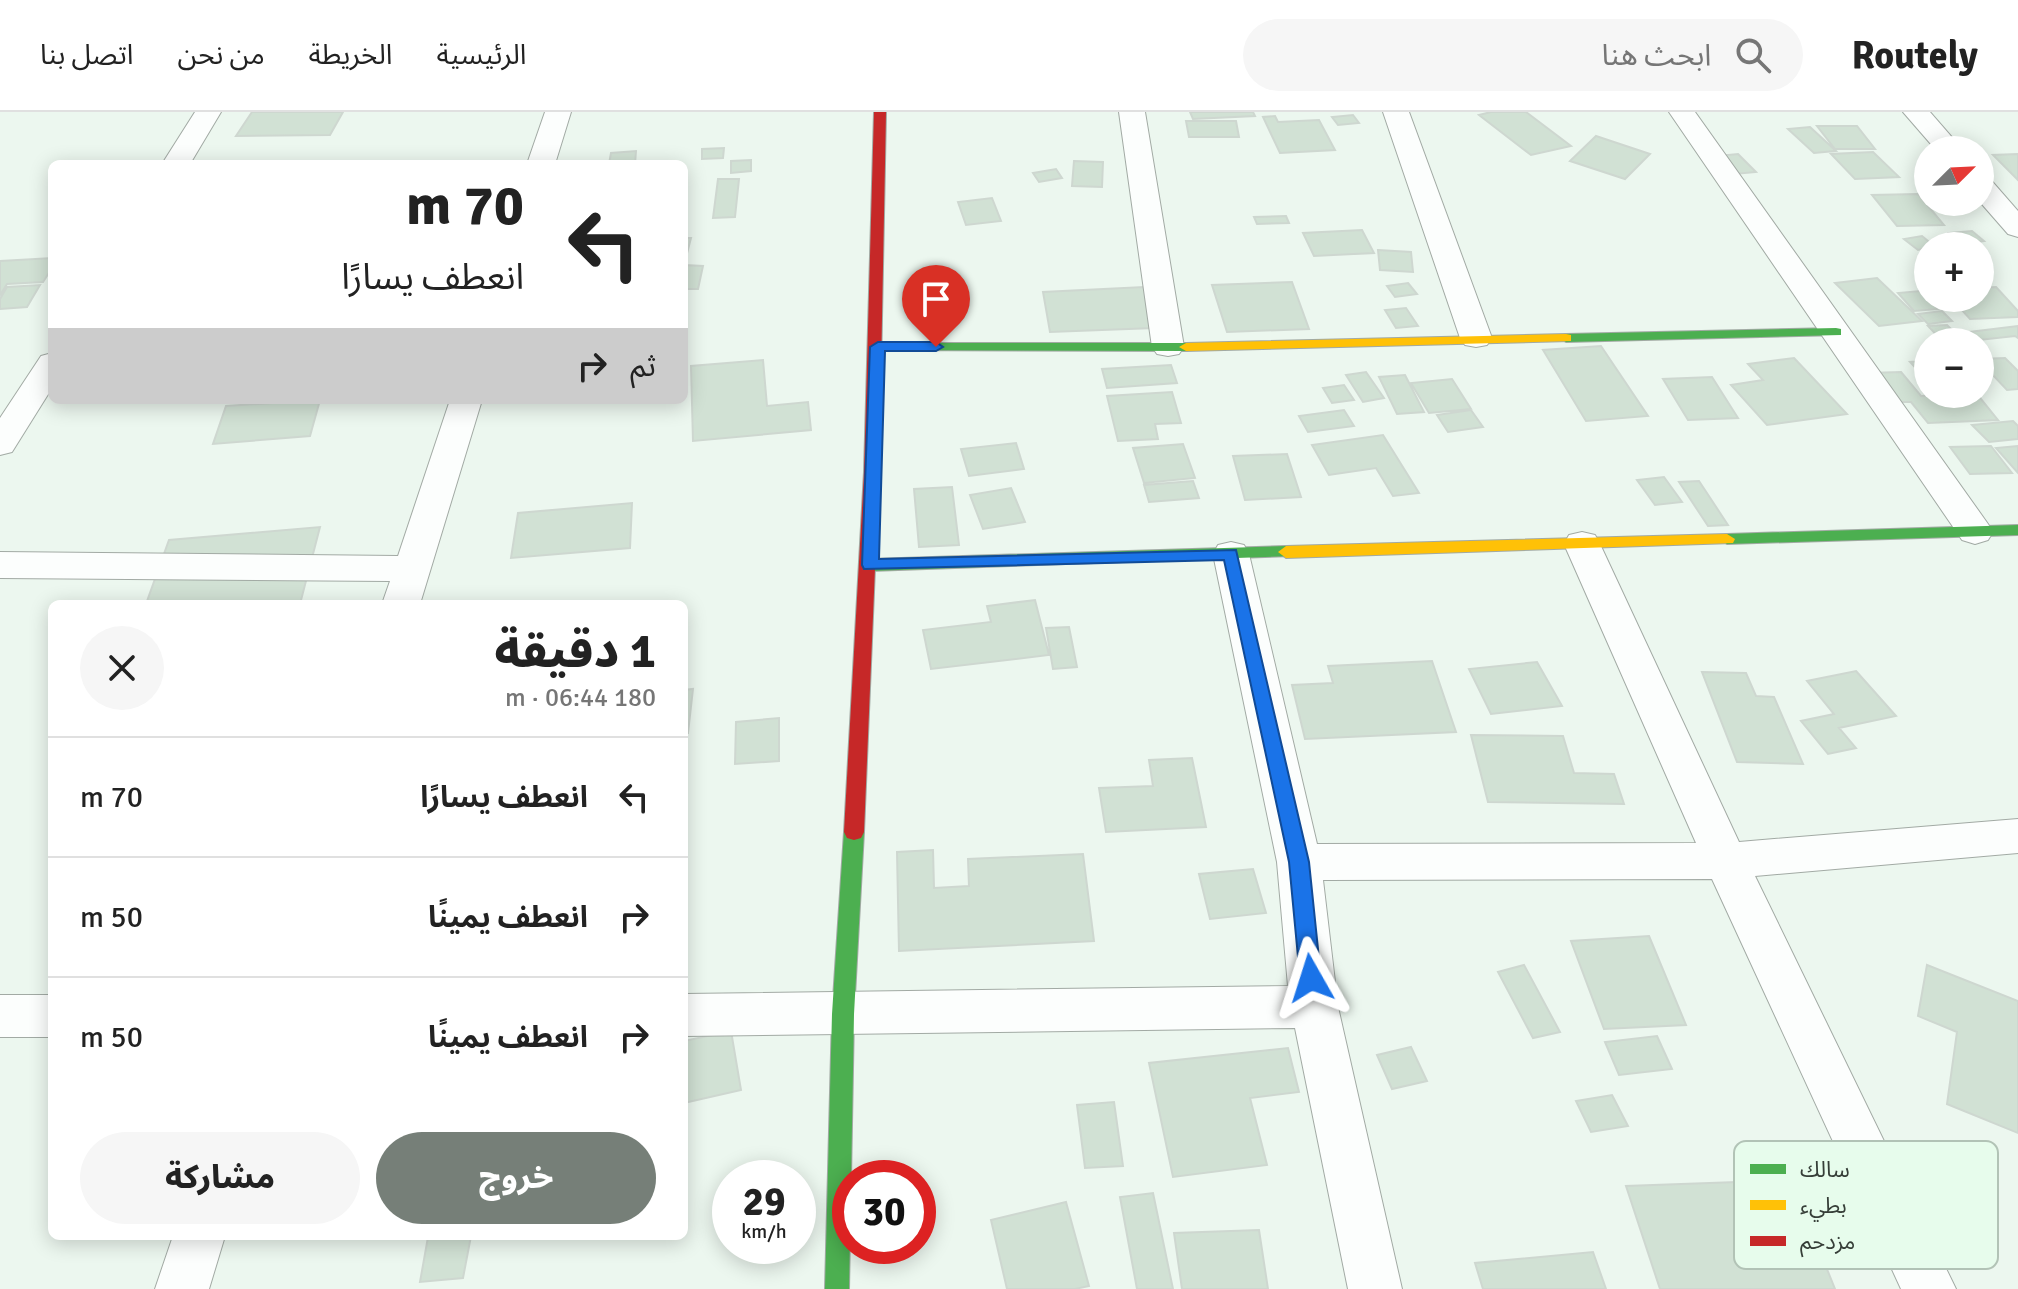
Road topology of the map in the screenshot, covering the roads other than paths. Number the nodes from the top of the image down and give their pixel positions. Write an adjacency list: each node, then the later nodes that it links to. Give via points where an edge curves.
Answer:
1 (208, 112): 9 (street)
2 (558, 112): 10 (street)
3 (880, 112): 15 (street)
4 (1132, 112): 16 (street)
5 (1396, 112): 14 (street)
6 (1682, 112): 13 (street)
7 (1916, 112): 8 (street)
8 (1937, 136)
9 (178, 160)
10 (542, 160)
11 (1994, 201): 12 (street)
12 (2018, 228)
13 (1836, 332): 14 (street); 21 (street)
14 (1476, 338): 16 (street)
15 (878, 347): 16 (street); 25 (street)
16 (1168, 347)
17 (48, 369): 19 (street)
18 (465, 404): 26 (street)
19 (0, 444)
20 (2018, 530): 21 (street)
21 (1975, 532): 22 (street)
22 (1582, 544): 23 (street); 29 (street)
23 (1231, 554): 25 (street); 30 (street)
24 (0, 565): 26 (street)
25 (870, 565): 32 (street)
26 (412, 569): 27 (street)
27 (402, 600)
28 (2018, 836): 29 (street)
29 (1726, 861): 30 (street); 36 (street)
30 (1299, 862): 31 (street)
31 (1314, 1007): 32 (street); 41 (street)
32 (843, 1014): 33 (street); 40 (street)
33 (688, 1015)
34 (0, 1016): 35 (street)
35 (48, 1016)
36 (1859, 1141)
37 (198, 1240): 39 (street)
38 (1920, 1269): 42 (street)
39 (182, 1289)
40 (837, 1289)
41 (1375, 1289)
42 (1929, 1289)

